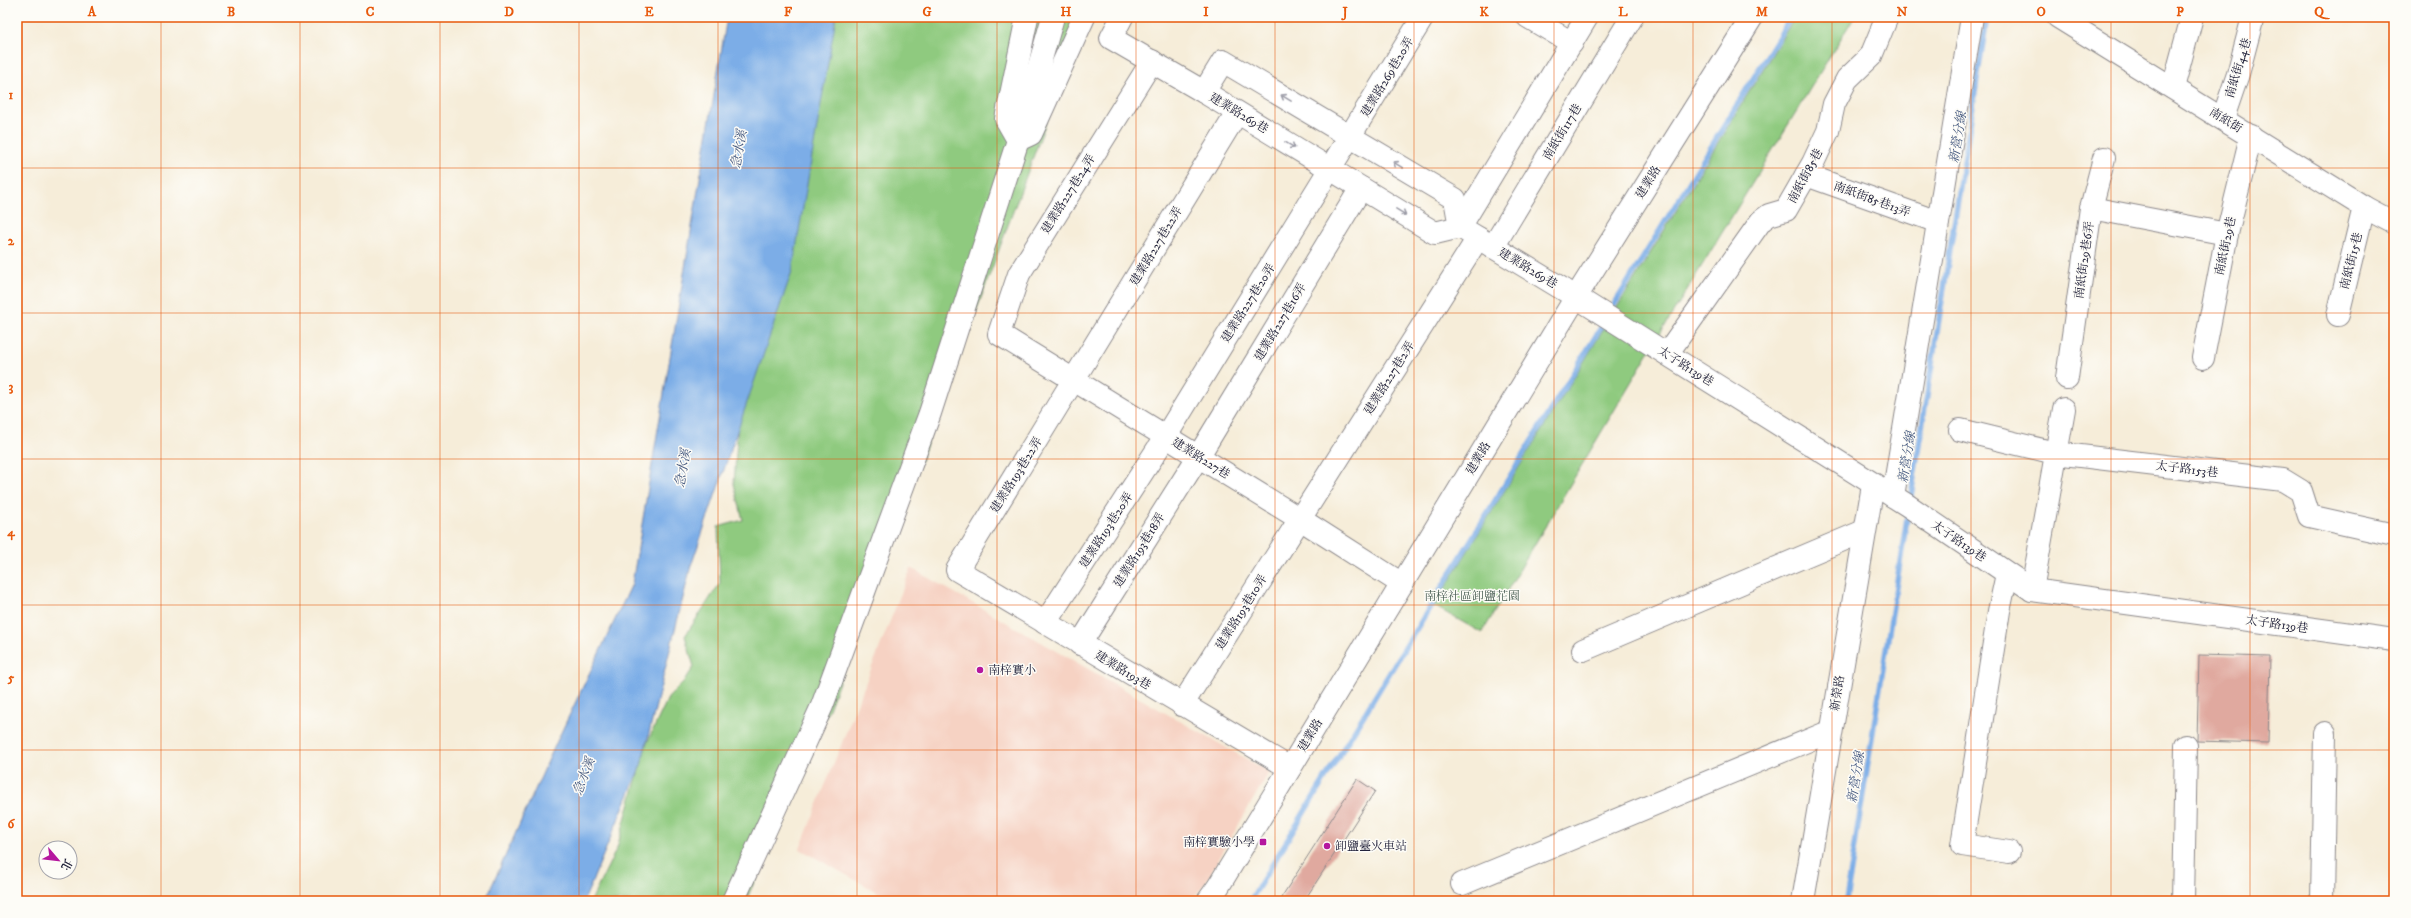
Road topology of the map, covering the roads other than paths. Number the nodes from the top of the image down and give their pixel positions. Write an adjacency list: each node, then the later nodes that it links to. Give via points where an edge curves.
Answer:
1 (1027, 17): 23 (street, via 1006,119)
2 (1053, 17): 23 (street)
3 (1084, 17): 23 (street, via 1031,134)
4 (1122, 17): 16 (street, via 1111,38)
5 (1423, 17): 22 (street, 建業路269巷20弄)
6 (1528, 17): 15 (street)
7 (1587, 17): 15 (street)
8 (1632, 17): 34 (street, 南紙街117巷)
9 (1752, 17): 35 (street, 建業路)
10 (1888, 17): 26 (street, 南紙街85巷, via 1872,56 1847,79 1834,104 1828,131)
11 (1972, 17): 30 (street)
12 (2192, 17): 17 (street)
13 (2253, 17): 20 (street, 南紙街44巷, via 2238,74)
14 (2069, 20): 17 (street, 南紙街)
15 (1572, 43): 32 (street)
16 (1152, 61): 18 (street); 37 (street, 建業路227巷24弄, via 1019,274)
17 (2173, 88): 20 (street, 南紙街)
18 (1204, 92): 19 (street, 建業路269巷); 22 (street, 建業路269巷, one-way to 18, via 1223,61)
19 (1237, 113): 25 (street, 建業路269巷, one-way to 25); 41 (street, 建業路227巷22弄)
20 (2222, 118): 21 (street, 南紙街)
21 (2251, 136): 28 (street, 南紙街); 33 (street, 南紙街29巷)
22 (1350, 137): 25 (street, 建業路269巷20弄); 32 (street, 建業路269巷, one-way to 22, via 1455,199)
23 (1018, 140): 67 (street, via 930,414 822,706)
24 (2104, 158): 29 (street)
25 (1330, 170): 27 (street, 建業路269巷); 44 (street, 建業路227巷20弄)
26 (1806, 175): 30 (street, 南紙街85巷13弄); 38 (street, 南紙街85巷, via 1786,210 1769,215 1761,221)
27 (1361, 188): 32 (street, 建業路269巷, one-way to 32, via 1435,233); 46 (street, 建業路227巷16弄)
28 (2364, 207): 31 (street, 南紙街); 36 (street, 南紙街15巷)
29 (2091, 208): 33 (street, 南紙街29巷6弄); 40 (street, 南紙街29巷6弄)
30 (1938, 222): 48 (street)
31 (2394, 223)
32 (1460, 227): 34 (street, 建業路269巷)
33 (2227, 234): 39 (street, 南紙街29巷)
34 (1485, 242): 35 (street, 建業路269巷); 49 (street, 建業路227巷2弄)
35 (1576, 297): 38 (street, 太子路139巷); 54 (street, 建業路)
36 (2338, 315)
37 (999, 334): 41 (street, 建業路227巷)
38 (1667, 354): 47 (street, 太子路139巷)
39 (2203, 358)
40 (2067, 378)
41 (1074, 380): 44 (street, 建業路227巷); 52 (street, 建業路193巷22弄)
42 (2064, 409): 45 (street)
43 (1960, 430): 45 (street, 太子路153巷)
44 (1166, 436): 46 (street, 建業路227巷); 56 (street, 建業路193巷20弄)
45 (2055, 453): 51 (street, 太子路153巷, via 2283,480 2301,491 2309,516); 55 (street)
46 (1198, 457): 49 (street, 建業路227巷); 58 (street, 建業路193巷18弄)
47 (1873, 485): 48 (street, 太子路139巷); 50 (street, 新榮路)
48 (1900, 501): 53 (street, 太子路139巷)
49 (1300, 518): 54 (street, 建業路227巷); 60 (street, 建業路193巷10弄)
50 (1864, 531): 59 (street); 61 (street, 新榮路)
51 (2394, 535)
52 (957, 570): 56 (street, 建業路193巷)
53 (2007, 574): 55 (street, 太子路139巷); 65 (street, via 1962,845)
54 (1402, 584): 64 (street, 建業路)
55 (2032, 590): 57 (street, 太子路139巷)
56 (1045, 623): 58 (street, 建業路193巷)
57 (2394, 640)
58 (1080, 644): 60 (street, 建業路193巷)
59 (1583, 650)
60 (1182, 705): 64 (street, 建業路193巷)
61 (1831, 731): 66 (street); 69 (street, 新榮路)
62 (2325, 733): 71 (street)
63 (2186, 746): 70 (street)
64 (1290, 768): 68 (street, 建業路)
65 (2009, 852)
66 (1462, 884)
67 (733, 901)
68 (1208, 901)
69 (1803, 901)
70 (2183, 901)
71 (2322, 901)

